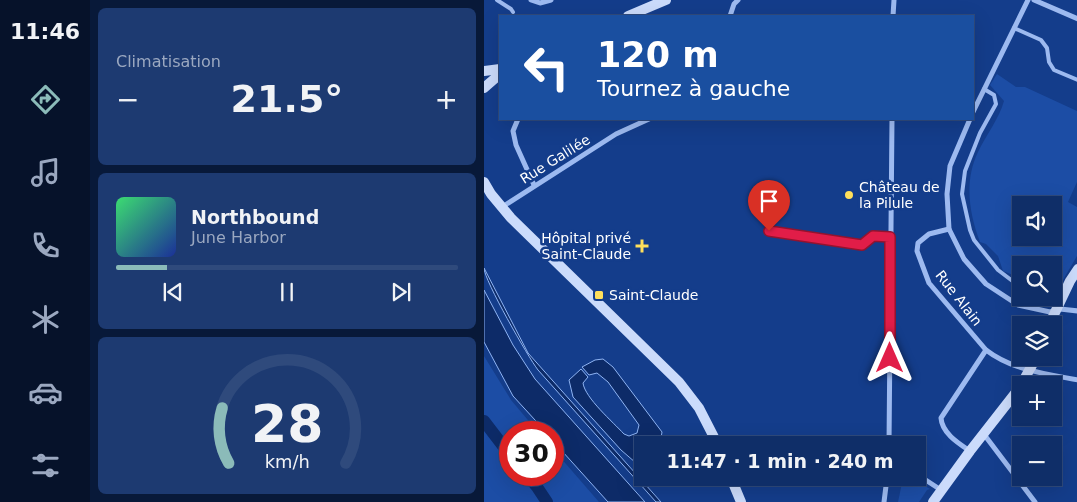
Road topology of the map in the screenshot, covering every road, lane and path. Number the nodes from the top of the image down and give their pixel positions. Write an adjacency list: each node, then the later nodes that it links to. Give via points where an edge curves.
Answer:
1 (497, 0): 9 (lane)
2 (531, 0): 3 (street, via 540,3)
3 (551, 0)
4 (666, 0): 10 (street)
5 (738, 0): 11 (street)
6 (894, 0): 12 (street)
7 (1028, 0): 14 (street)
8 (1034, 0): 13 (street)
9 (513, 12)
10 (630, 15)
11 (730, 15)
12 (893, 15)
13 (1077, 19)
14 (1014, 28): 18 (lane, via 1041,40 1054,70); 20 (street)
15 (499, 69): 16 (street)
16 (484, 71)
17 (499, 75): 19 (street)
18 (1077, 80)
19 (484, 88)
20 (984, 89): 21 (street); 33 (lane, via 994,95 996,104 965,170 962,194 974,240 998,270)
21 (974, 110)
22 (518, 120): 27 (street, via 513,131 516,145)
23 (647, 120): 27 (street, Rue Galilée, via 616,134)
24 (892, 120): 31 (street)
25 (970, 120): 30 (street, via 950,166 947,194)
26 (484, 182): 29 (street)
27 (534, 186): 29 (street, Rue Galilée)
28 (775, 195): 31 (lane, via 769,231 862,245 873,236)
29 (501, 207): 43 (street, via 679,382)
30 (949, 229): 34 (street, via 964,259 986,284 1018,305 1050,312); 37 (street, Rue Alain, via 922,238 917,251 930,283)
31 (890, 237): 44 (street)
32 (1077, 269): 34 (street)
33 (1012, 281)
34 (1055, 310): 35 (street); 36 (street)
35 (1077, 311)
36 (1053, 316)
37 (986, 350): 39 (street, Rue Alain); 46 (street, via 941,418 947,433)
38 (1032, 366): 39 (street)
39 (1030, 370): 40 (street); 41 (street, Rue Alain)
40 (1027, 376)
41 (1077, 380)
42 (1012, 398): 45 (street)
43 (713, 436)
44 (889, 436)
45 (982, 437): 46 (street); 54 (street)
46 (970, 451): 50 (street)
47 (926, 480): 50 (street)
48 (735, 486): 51 (street)
49 (887, 486): 52 (street)
50 (941, 490): 53 (street)
51 (742, 502)
52 (884, 502)
53 (934, 502)
54 (1035, 502)

